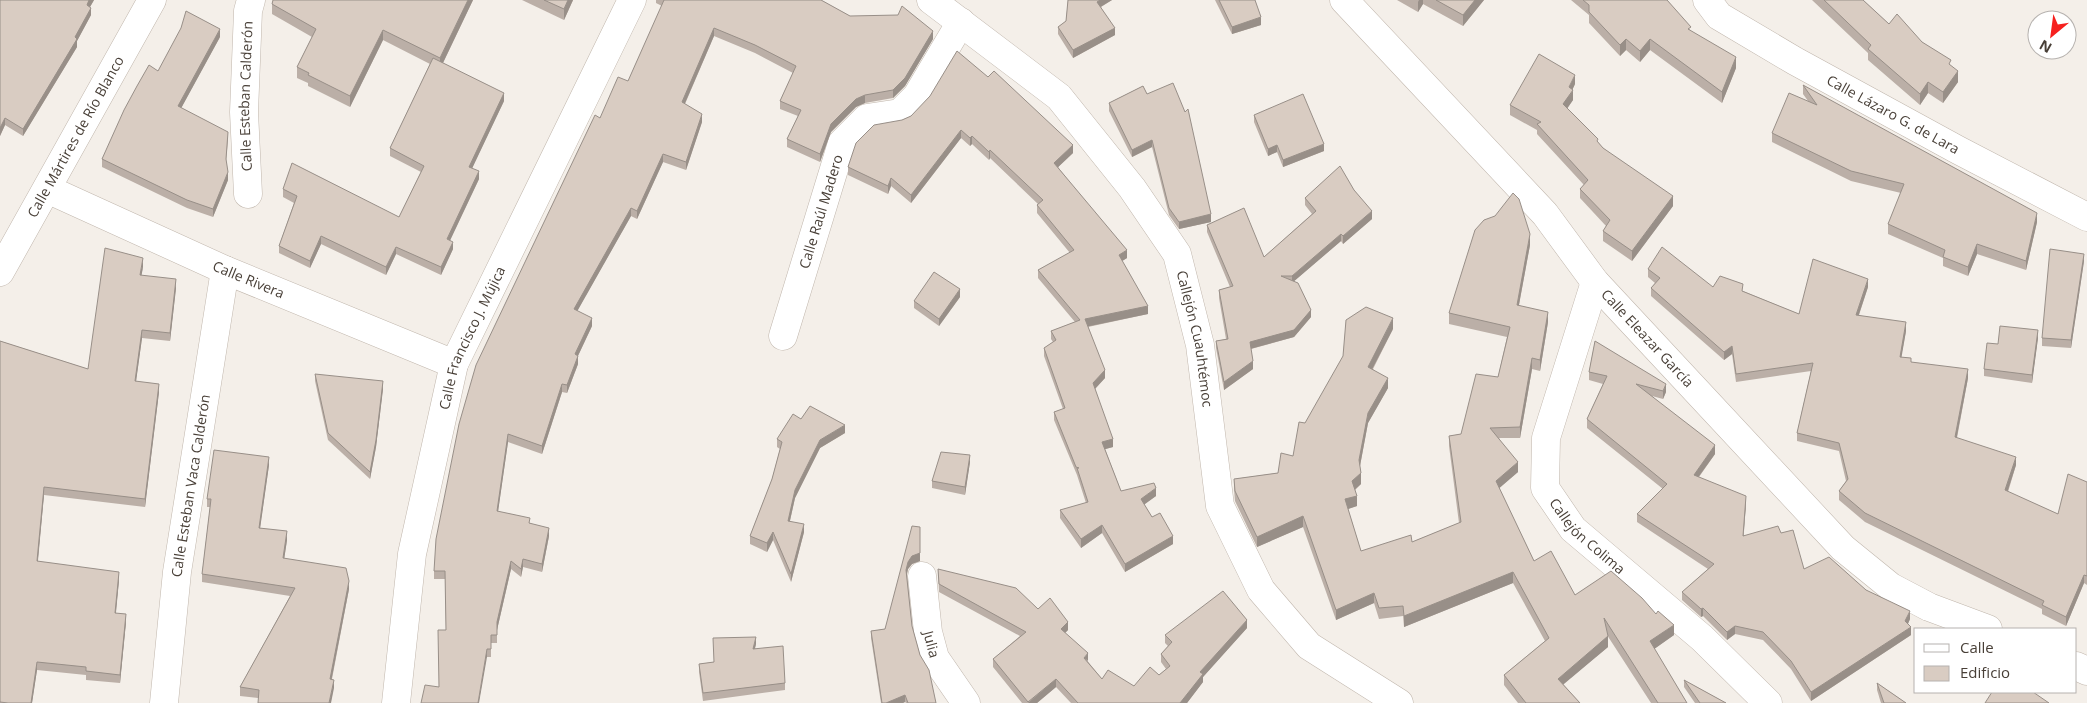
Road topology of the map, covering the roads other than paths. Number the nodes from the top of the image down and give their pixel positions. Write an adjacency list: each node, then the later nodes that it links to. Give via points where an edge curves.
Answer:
1 (152, 0): 8 (street, Calle Mártires de Río Blanco)
2 (251, 0): 9 (street, Calle Esteban Calderón, via 244,112)
3 (632, 0): 15 (street, Calle Francisco J. Mújica)
4 (931, 0): 7 (street, Callejón Cuauhtémoc)
5 (1344, 0): 13 (street, Calle Eleazar García, via 1545,214)
6 (1707, 0): 10 (street, Calle Lázaro G. de Lara, via 1719,16 1796,61)
7 (961, 22): 14 (street, Calle Raúl Madero, via 917,96 900,113 867,118 842,143); 21 (street, Callejón Cuauhtémoc, via 1060,97 1132,188 1177,254 1200,345 1220,506 1261,590 1309,646)
8 (47, 189): 11 (street, Calle Rivera); 12 (street, Calle Mártires de Río Blanco)
9 (248, 194)
10 (2087, 217)
11 (225, 270): 15 (street, Calle Rivera); 18 (street, Calle Esteban Vaca Calderón, via 177,572)
12 (0, 272)
13 (1595, 282): 17 (street, Calle Eleazar García, via 1843,548 1891,587 1929,607); 22 (street, Callejón Colima, via 1546,438 1545,488 1573,529 1702,638)
14 (783, 336)
15 (454, 364): 19 (street, Calle Francisco J. Mújica, via 412,554)
16 (922, 576): 20 (street, Julia, via 928,632 935,658)
17 (1985, 628)
18 (164, 703)
19 (396, 703)
20 (966, 703)
21 (1399, 703)
22 (1768, 703)

